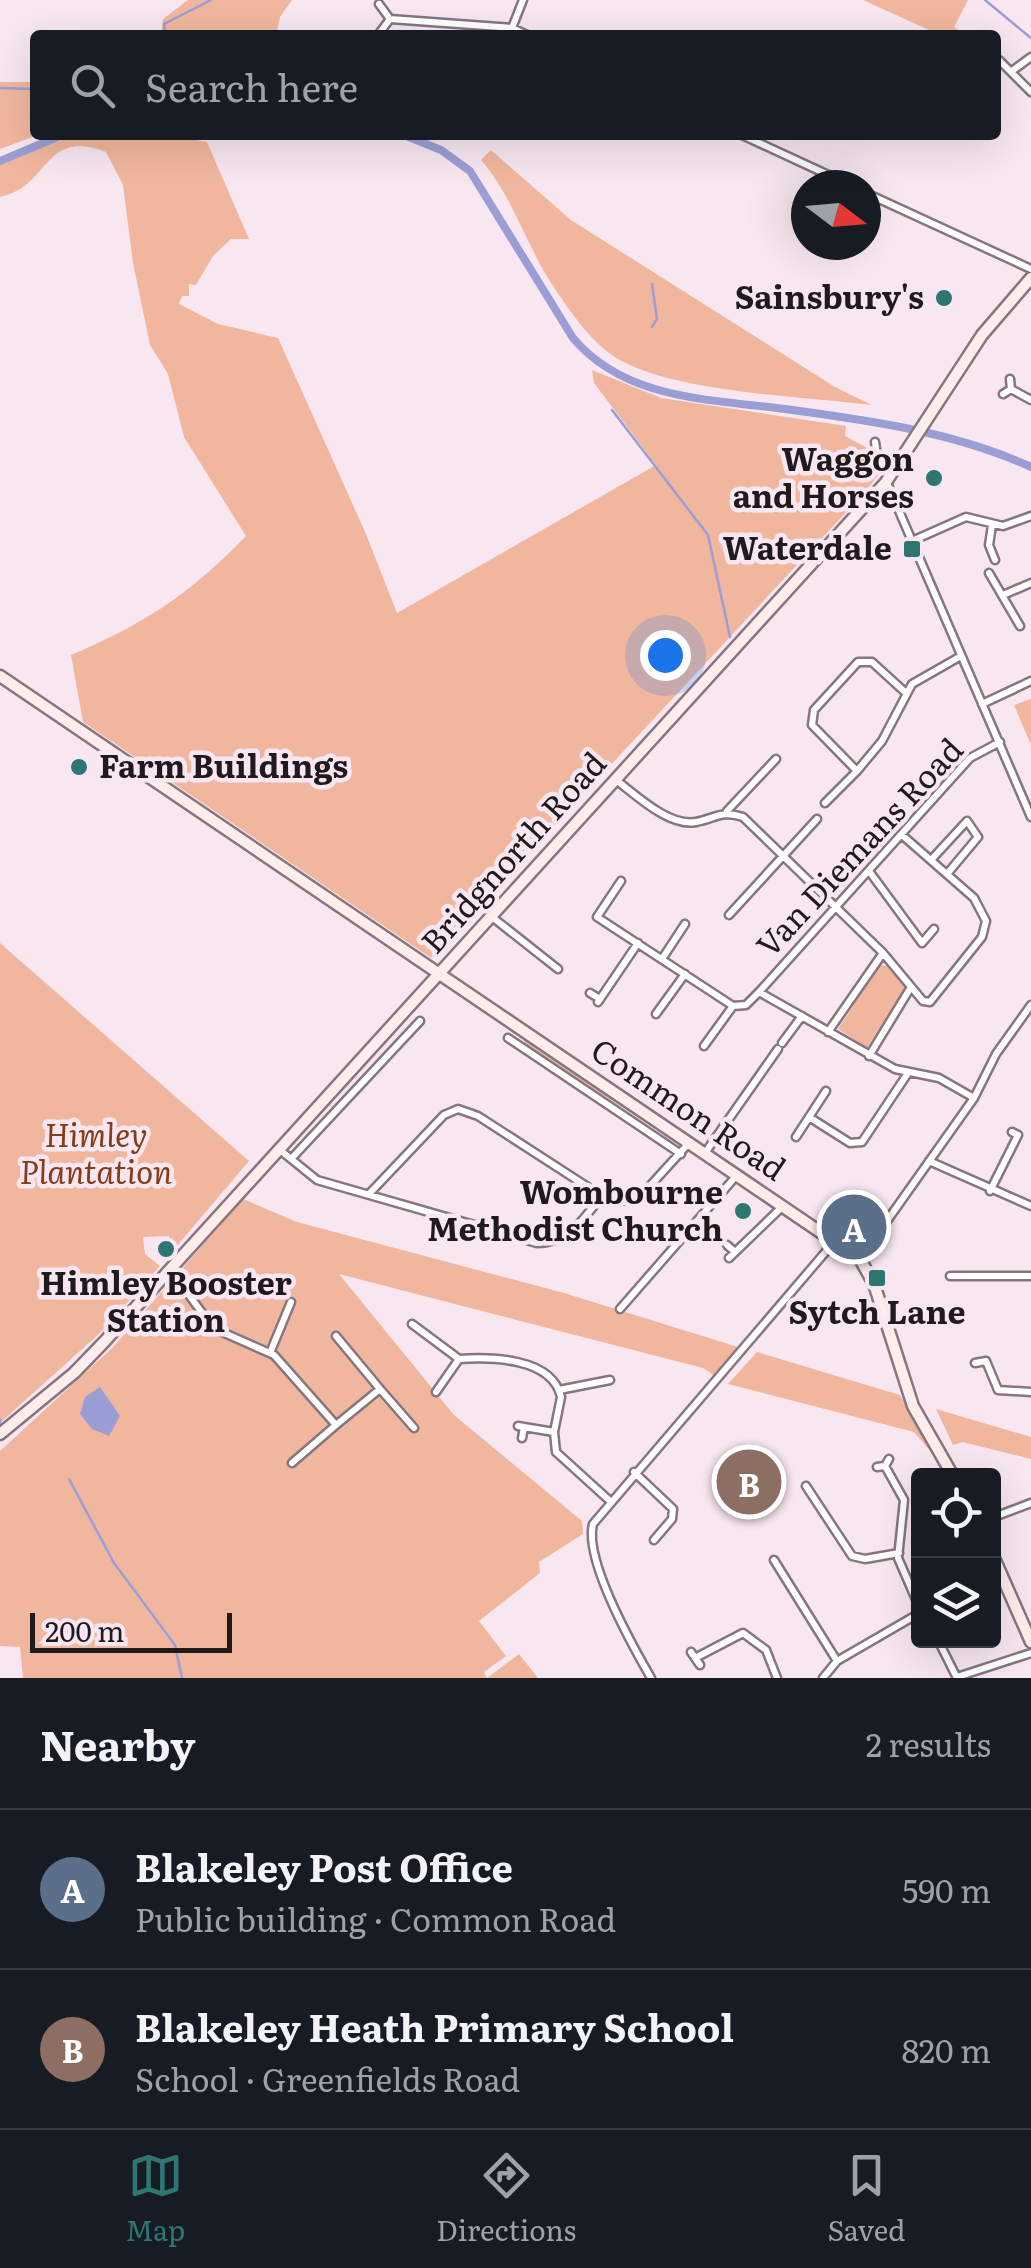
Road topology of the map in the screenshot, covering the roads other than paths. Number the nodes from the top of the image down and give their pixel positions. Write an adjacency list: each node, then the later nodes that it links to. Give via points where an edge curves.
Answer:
1 (523, 0): 4 (street)
2 (379, 4): 3 (street)
3 (390, 19): 4 (street); 5 (street)
4 (512, 28): 6 (street)
5 (382, 30)
6 (516, 30)
7 (1030, 60): 9 (street)
8 (1001, 62): 9 (street)
9 (1012, 72): 10 (street)
10 (1031, 92)
11 (753, 140): 12 (street)
12 (818, 170)
13 (881, 199): 14 (street)
14 (1031, 269)
15 (1031, 278): 21 (main road, Bridgnorth Road, via 982,335)
16 (1010, 379): 17 (street)
17 (1011, 389): 18 (street); 19 (street)
18 (1003, 394)
19 (1031, 400)
20 (875, 442): 21 (street)
21 (888, 479): 24 (street); 38 (main road, Bridgnorth Road)
22 (1031, 516): 23 (street)
23 (992, 525): 24 (street, via 966,517); 25 (street)
24 (912, 542): 30 (street)
25 (990, 555)
26 (989, 573): 28 (street)
27 (1031, 582): 28 (street)
28 (1003, 595): 29 (street)
29 (1020, 626)
30 (961, 656): 33 (street, via 920,677); 34 (street)
31 (0, 676): 60 (main road, Common Road)
32 (1031, 681): 34 (street)
33 (906, 693): 37 (street, via 882,741); 37 (street, via 864,661 814,710 816,729)
34 (982, 704): 35 (street)
35 (1000, 742): 42 (street); 43 (street, Van Diemans Road, via 970,758)
36 (776, 759): 40 (street)
37 (857, 771): 39 (street, via 830,791)
38 (615, 780): 40 (street, via 675,820 696,822); 51 (main road, Bridgnorth Road)
39 (826, 804)
40 (726, 811): 44 (street, via 742,817)
41 (817, 818): 44 (street)
42 (1031, 818)
43 (902, 835): 45 (street); 46 (street, Van Diemans Road)
44 (782, 855): 49 (street); 50 (street)
45 (931, 860): 47 (street); 47 (street, via 967,821 978,837)
46 (869, 871): 49 (street, Van Diemans Road); 53 (street, via 922,943)
47 (947, 874): 62 (street, via 980,904 985,932 936,1000 923,1000)
48 (626, 893): 54 (street, via 619,884 597,916)
49 (837, 906): 56 (street); 64 (street, Van Diemans Road)
50 (729, 915)
51 (491, 916): 58 (street); 60 (main road, Bridgnorth Road)
52 (681, 926): 57 (street)
53 (934, 930)
54 (638, 944): 57 (street); 63 (street, via 599,1001)
55 (554, 952): 58 (street)
56 (884, 953): 62 (street); 71 (street)
57 (662, 959): 61 (street)
58 (548, 961): 59 (street)
59 (558, 969)
60 (439, 972): 70 (main road, Common Road); 72 (main road, Bridgnorth Road)
61 (685, 974): 65 (street, via 658,1012); 67 (street)
62 (911, 987): 74 (street)
63 (590, 992)
64 (760, 992): 67 (street, via 746,1005); 68 (street)
65 (652, 1003)
66 (1031, 1005): 78 (street)
67 (733, 1006): 73 (street)
68 (802, 1016): 71 (street); 84 (street)
69 (420, 1020): 75 (street)
70 (523, 1030): 82 (main road, Common Road); 85 (street, Common Road, via 512,1040)
71 (828, 1032): 74 (street)
72 (372, 1046): 75 (street); 83 (main road, Bridgnorth Road)
73 (704, 1046)
74 (870, 1056): 76 (street)
75 (384, 1058): 86 (street)
76 (908, 1073): 78 (street, via 939,1078); 79 (street, via 862,1142 850,1143)
77 (826, 1091): 79 (street)
78 (974, 1098): 87 (street)
79 (809, 1117): 81 (street)
80 (1012, 1132): 89 (street, via 1018,1135)
81 (796, 1137)
82 (689, 1143): 84 (main road, Common Road); 85 (street)
83 (280, 1150): 86 (street); 97 (main road, Bridgnorth Road)
84 (705, 1152): 88 (main road, Common Road)
85 (681, 1154): 91 (street, via 640,1198)
86 (291, 1159): 90 (street, via 317,1180)
87 (929, 1162): 89 (street); 96 (street)
88 (737, 1174): 92 (main road, Common Road); 101 (street)
89 (990, 1191): 93 (street)
90 (369, 1194): 91 (street, via 537,1243 570,1234); 91 (street, via 444,1115 458,1109)
91 (600, 1198)
92 (784, 1205): 94 (main road, Common Road); 95 (street, via 732,1255)
93 (1031, 1206)
94 (835, 1240): 96 (main road, Common Road); 120 (street)
95 (727, 1245)
96 (860, 1259): 119 (main road, Common Road, via 913,1406)
97 (170, 1269): 104 (street, via 213,1328); 115 (main road, Bridgnorth Road, via 74,1373)
98 (950, 1276): 99 (street)
99 (1031, 1276)
100 (291, 1302): 104 (street)
101 (626, 1307)
102 (418, 1324): 105 (street)
103 (336, 1336): 108 (street)
104 (270, 1353): 112 (street)
105 (458, 1359): 109 (street, via 507,1359 546,1375); 110 (street)
106 (974, 1363): 111 (street, via 988,1363 998,1390)
107 (610, 1380): 109 (street)
108 (380, 1389): 112 (street); 113 (street)
109 (559, 1390): 114 (street)
110 (436, 1392)
111 (1031, 1392)
112 (336, 1425): 117 (street)
113 (414, 1428)
114 (554, 1432): 116 (street, via 521,1427); 122 (street, via 556,1452)
115 (0, 1434)
116 (522, 1438)
117 (292, 1463)
118 (884, 1464): 126 (street, via 906,1509)
119 (949, 1468)
120 (634, 1472): 122 (street); 125 (street, via 678,1508)
121 (806, 1486): 126 (street, via 852,1556)
122 (610, 1501): 136 (street, via 593,1524 592,1540 616,1610)
123 (1031, 1503): 124 (street)
124 (1001, 1514)
125 (654, 1540)
126 (899, 1553): 129 (street)
127 (774, 1560): 135 (street)
128 (1001, 1582): 131 (main road)
129 (911, 1585)
130 (911, 1618): 135 (street)
131 (1030, 1635)
132 (942, 1648): 139 (street)
133 (1031, 1652): 139 (street)
134 (695, 1658): 137 (street, via 743,1633 766,1650)
135 (837, 1662): 138 (street)
136 (651, 1678)
137 (777, 1678)
138 (823, 1678)
139 (957, 1678)

